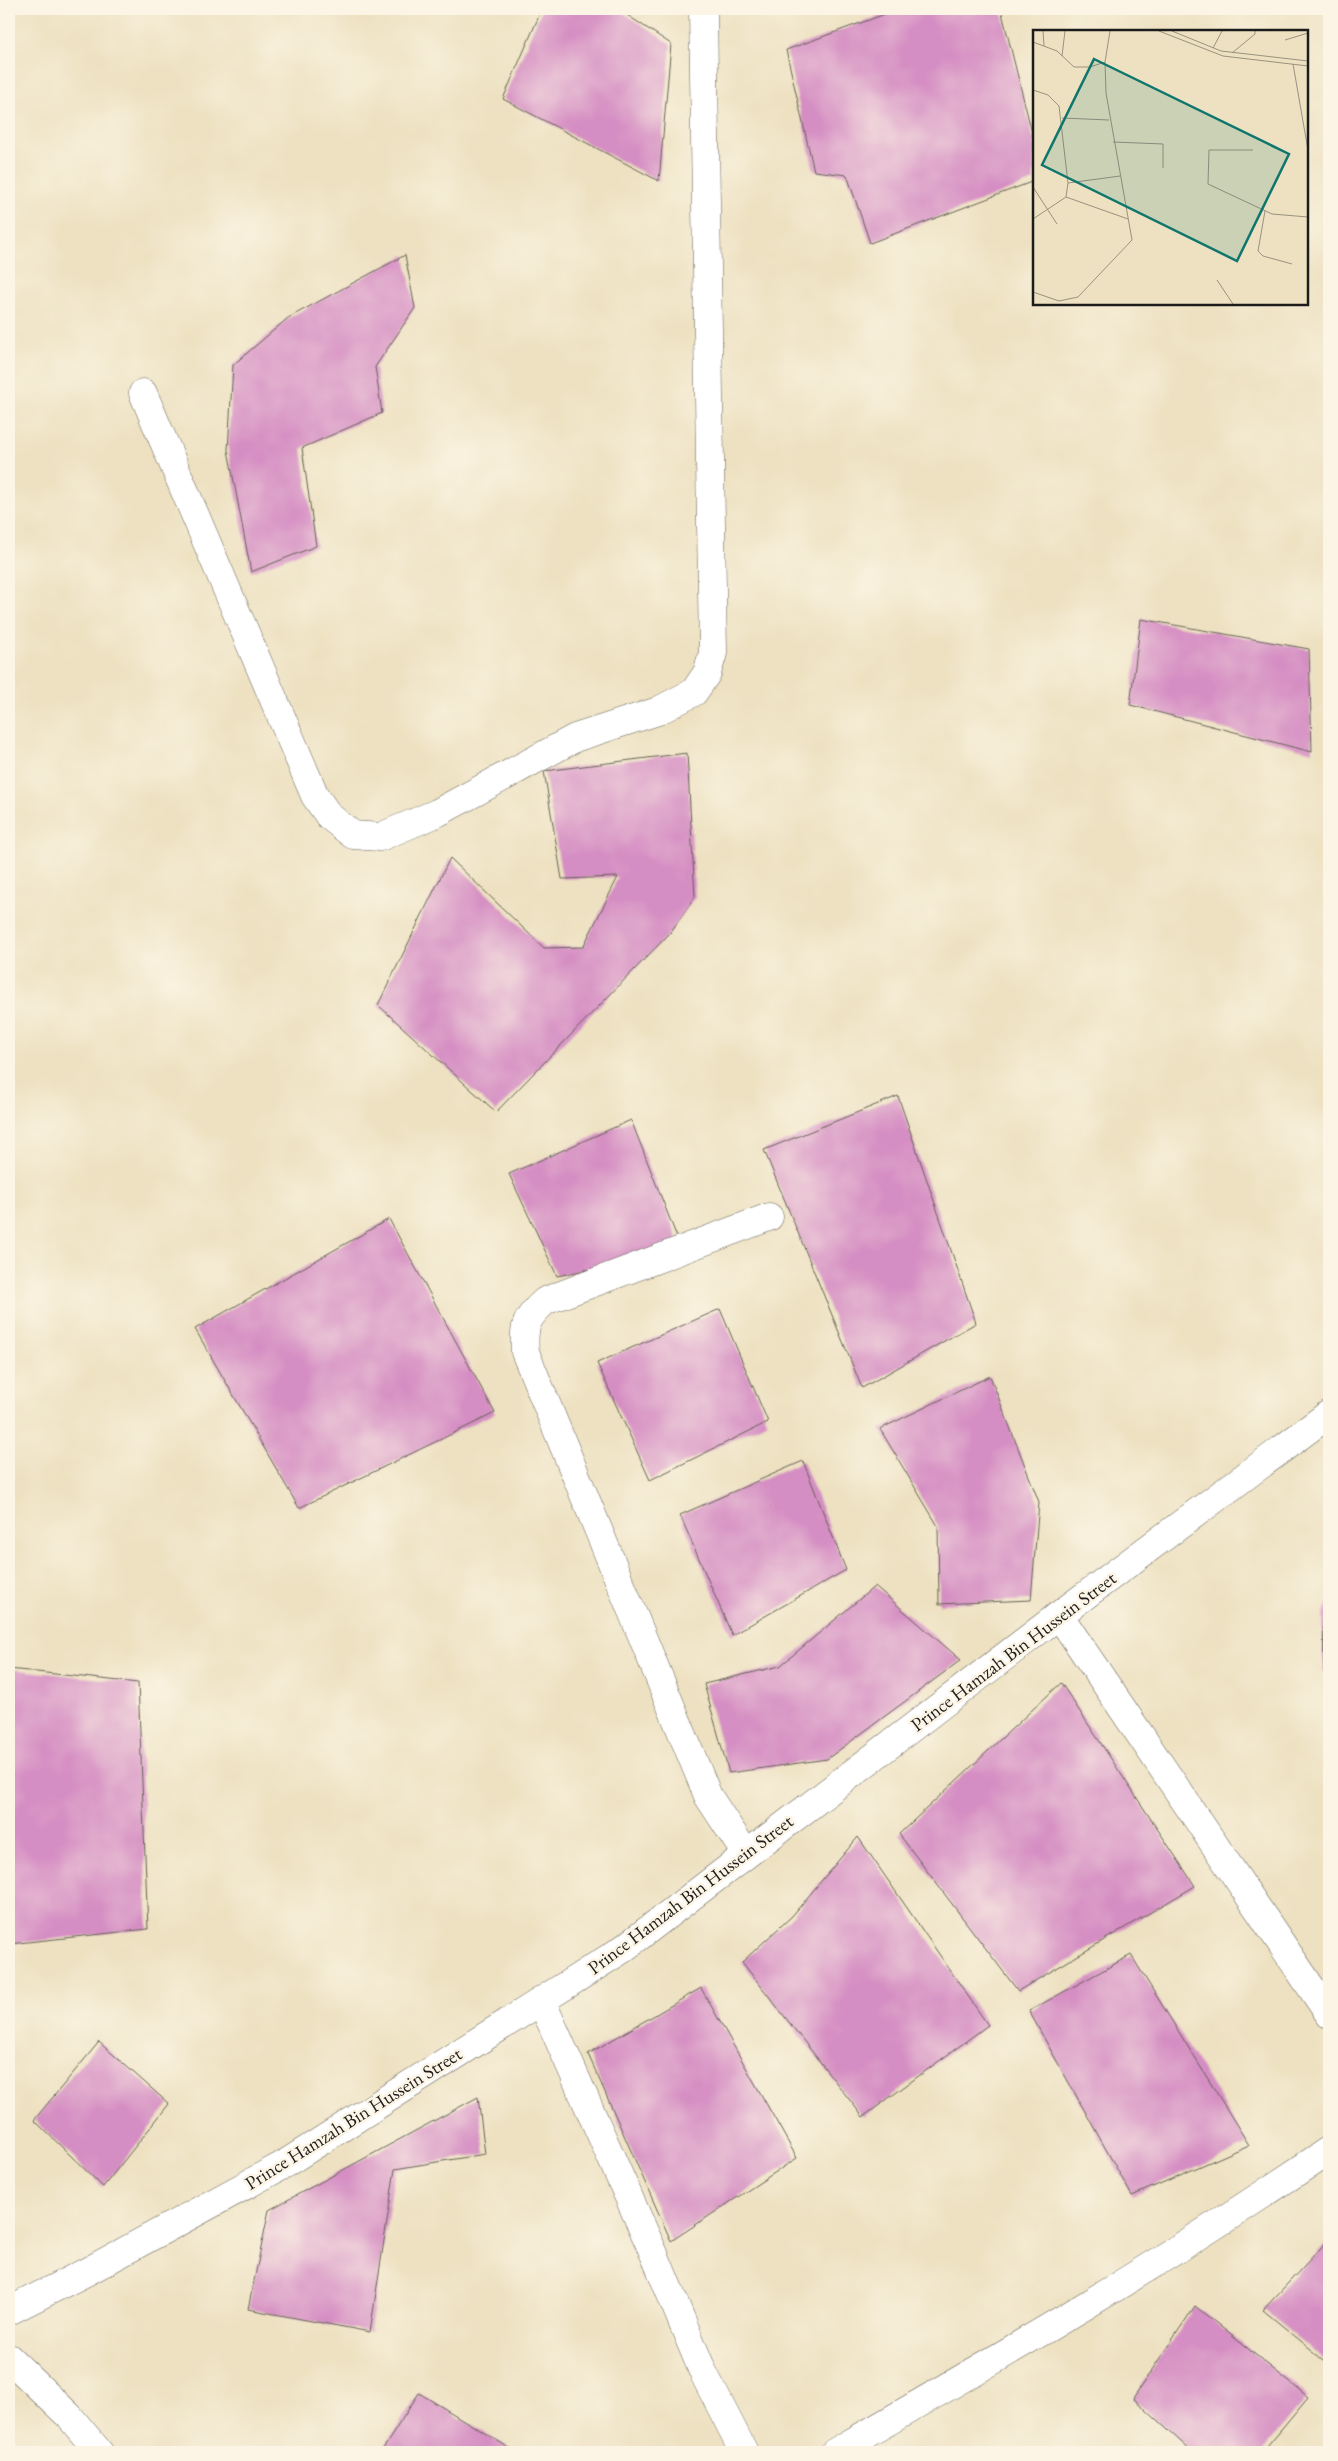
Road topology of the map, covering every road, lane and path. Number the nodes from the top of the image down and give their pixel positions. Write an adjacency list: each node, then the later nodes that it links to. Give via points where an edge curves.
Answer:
1 (703, 9): 2 (street, via 713,653 707,673 694,692 658,711 576,738 429,816 380,837 353,836 329,816 314,796)
2 (143, 393)
3 (769, 1217): 6 (street, via 545,1302 530,1315 523,1332 525,1352 680,1733 708,1796)
4 (1329, 1414): 5 (street, Prince Hamzah Bin Hussein Street)
5 (1059, 1615): 6 (street, Prince Hamzah Bin Hussein Street); 8 (street)
6 (746, 1854): 7 (street, Prince Hamzah Bin Hussein Street, via 623,1949)
7 (542, 2000): 10 (street, Prince Hamzah Bin Hussein Street, via 283,2165); 13 (street, via 703,2372)
8 (1329, 2014)
9 (1329, 2150): 14 (street, via 1140,2272)
10 (9, 2311)
11 (9, 2358): 12 (street, via 69,2416)
12 (99, 2452)
13 (744, 2452)
14 (835, 2452)

